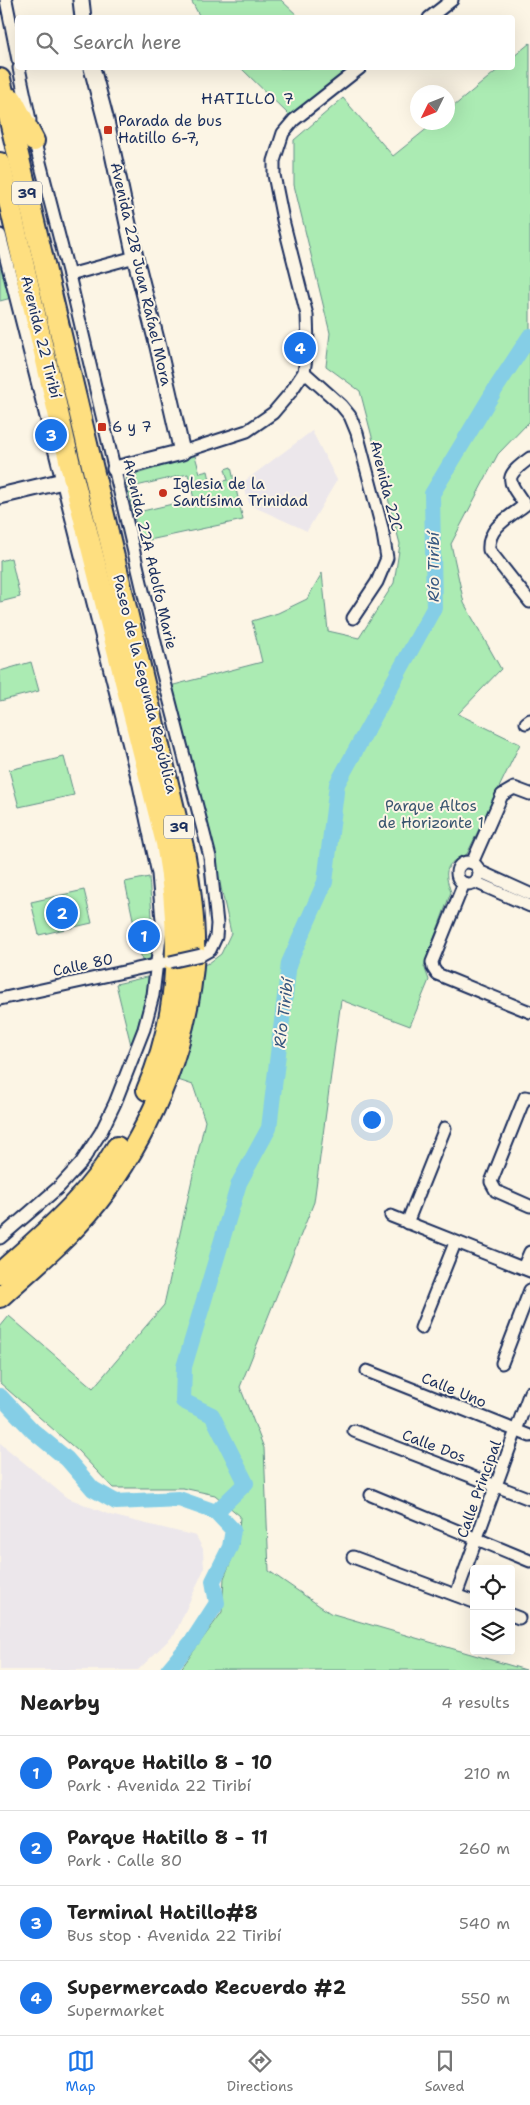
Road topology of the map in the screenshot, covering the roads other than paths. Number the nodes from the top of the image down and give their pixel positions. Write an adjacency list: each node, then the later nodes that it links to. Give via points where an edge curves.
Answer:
1 (6, 0): 6 (street)
2 (81, 0): 4 (street)
3 (452, 0): 5 (street)
4 (83, 15)
5 (432, 15)
6 (15, 45)
7 (19, 70): 11 (street, Avenida 22A Adolfo Marie)
8 (93, 70): 14 (street, Avenida 22B Juan Rafael Mora)
9 (357, 70): 16 (street, via 294,120 283,133 274,162 283,220 307,315 308,344)
10 (0, 77): 11 (highway); 44 (highway, Paseo de la Segunda República / 39, via 184,851 192,904 194,952 186,1008 173,1062 138,1138 104,1192 83,1218)
11 (34, 142): 15 (street, Avenida 22A Adolfo Marie)
12 (0, 163): 20 (highway, Paseo de la Segunda República / 39)
13 (0, 235): 20 (street, Avenida 22 Tiribí)
14 (135, 257): 15 (street); 17 (street, Avenida 22B Juan Rafael Mora)
15 (69, 275): 19 (street, Avenida 22A Adolfo Marie)
16 (304, 372): 17 (street, via 273,413 247,431); 24 (street, Avenida 22C, via 350,416 382,528 387,558 377,582)
17 (182, 452): 19 (street)
18 (530, 458): 22 (street, via 511,474 510,480)
19 (115, 469): 29 (street, Avenida 22A Adolfo Marie, via 159,660 210,857 216,937 210,950)
20 (67, 473): 21 (street); 30 (street, Avenida 22 Tiribí, via 158,874 162,920); 42 (highway, Paseo de la Segunda República / 39, via 166,843 173,879 177,932 176,980 154,1073 111,1158 69,1208)
21 (0, 496)
22 (527, 508): 23 (street, via 494,529 488,540 489,550)
23 (530, 602)
24 (353, 618)
25 (530, 794): 26 (street, via 514,788 502,795)
26 (472, 875): 27 (street); 28 (street); 32 (street, via 432,962 433,968 437,974)
27 (530, 894)
28 (530, 906)
29 (201, 955): 30 (street, Calle 80, bridge)
30 (157, 964): 31 (street, Calle 80); 38 (street, Avenida 22 Tiribí, via 153,995 133,1060 101,1132 82,1163)
31 (0, 999)
32 (530, 1012)
33 (530, 1098): 35 (street, via 525,1097 491,1182 496,1191)
34 (445, 1128): 37 (street)
35 (530, 1206)
36 (391, 1216): 37 (street)
37 (407, 1223): 39 (street)
38 (0, 1238)
39 (455, 1243): 41 (street); 45 (street)
40 (530, 1252): 41 (street)
41 (527, 1269)
42 (0, 1273)
43 (530, 1290): 46 (street)
44 (0, 1297)
45 (421, 1328)
46 (502, 1363)
47 (367, 1371): 50 (street, Calle Uno)
48 (530, 1392): 50 (street, Calle Principal)
49 (354, 1431): 52 (street, Calle Dos)
50 (516, 1431): 51 (street, Calle Uno); 52 (street, Calle Principal)
51 (530, 1436)
52 (496, 1486): 54 (street, Calle Dos); 55 (street, Calle Principal)
53 (371, 1496): 55 (street)
54 (530, 1499)
55 (476, 1539): 57 (street); 58 (street, Calle Principal)
56 (353, 1557): 58 (street)
57 (530, 1561)
58 (456, 1595): 59 (street)
59 (470, 1600)

